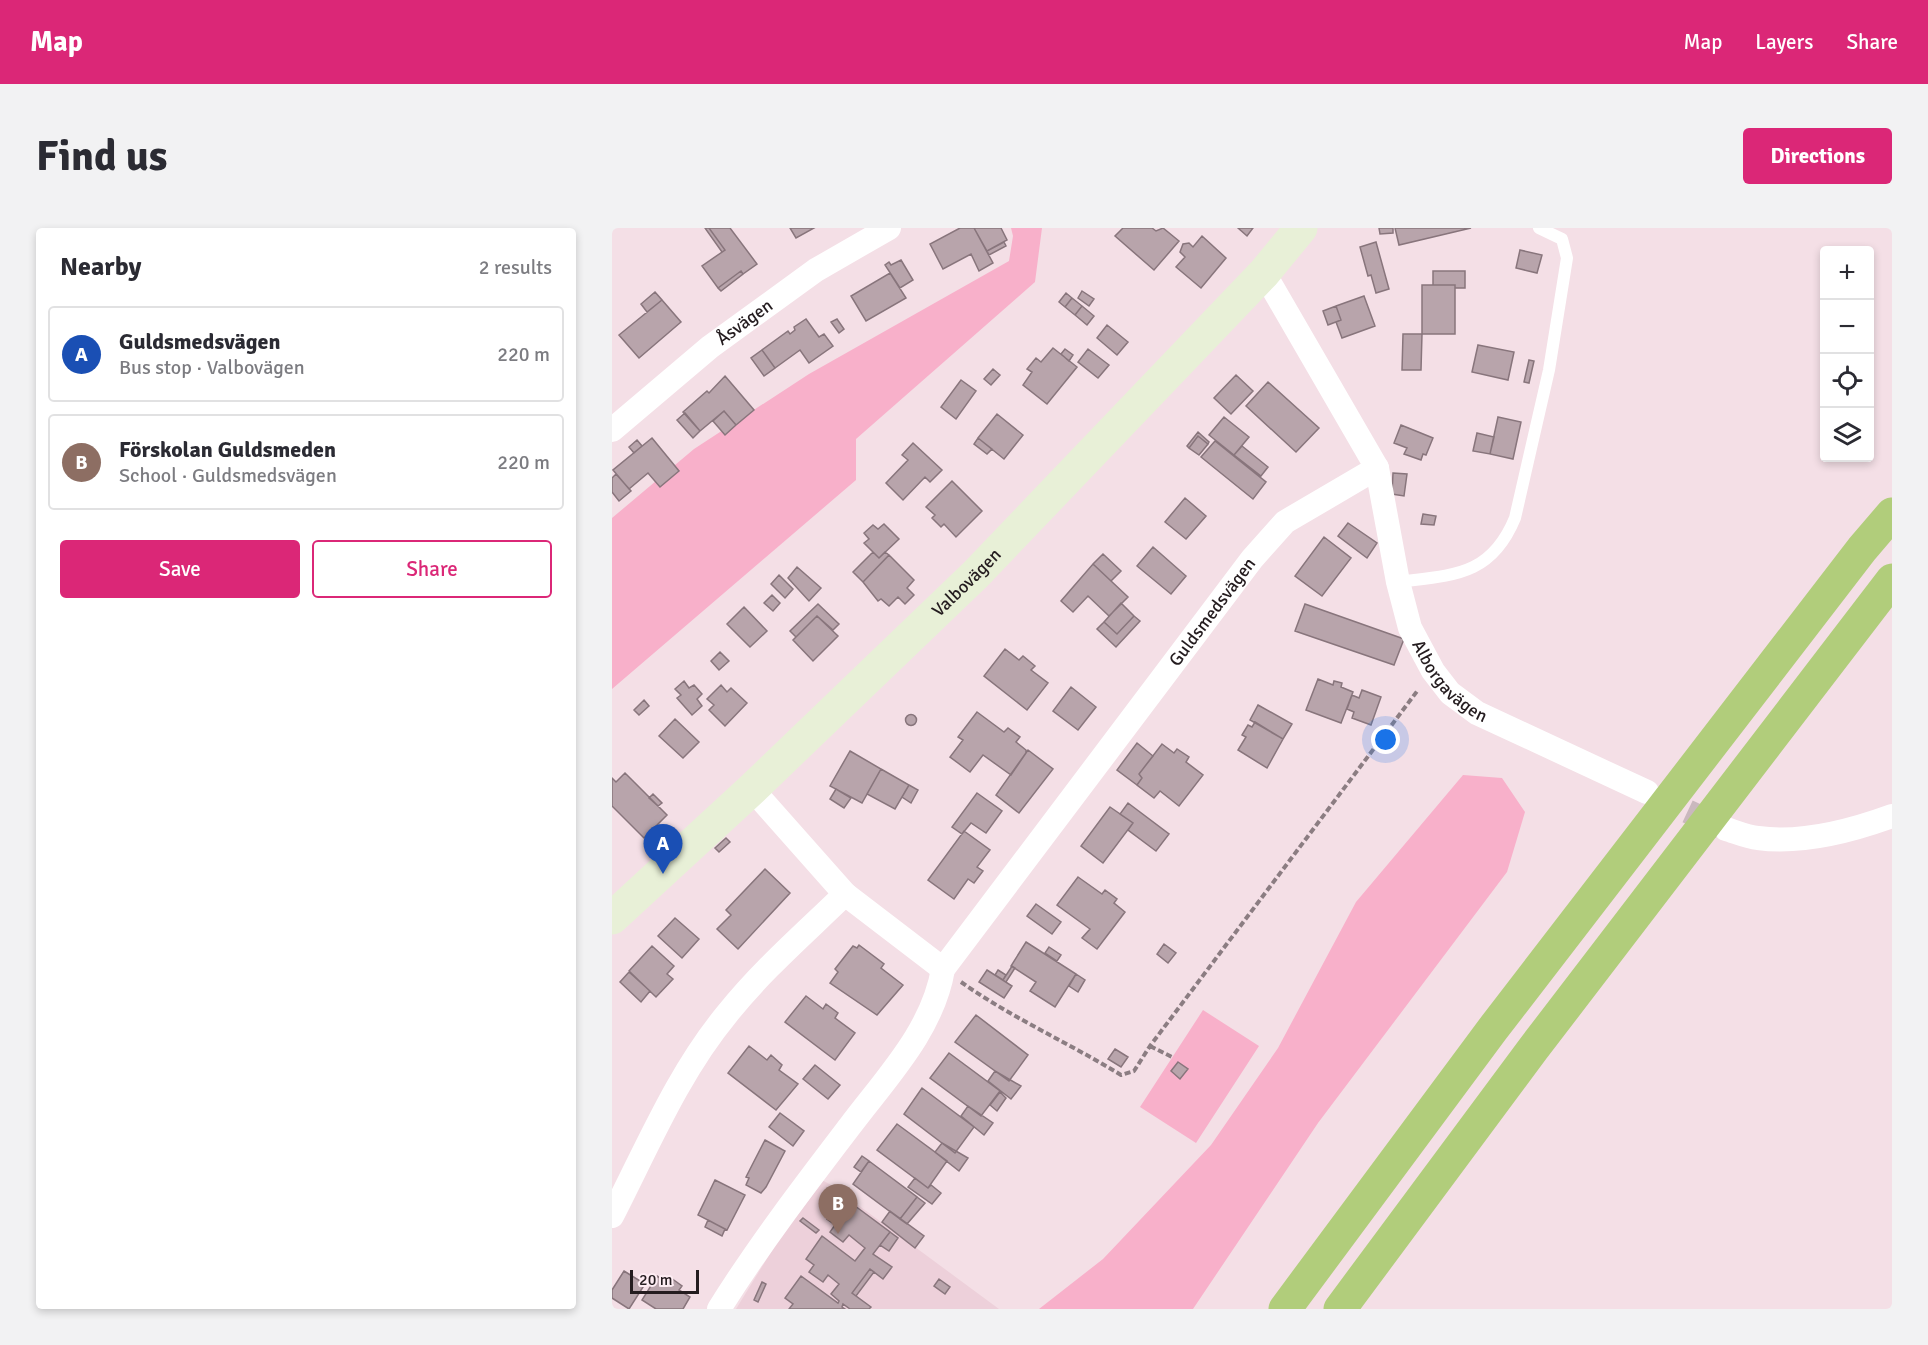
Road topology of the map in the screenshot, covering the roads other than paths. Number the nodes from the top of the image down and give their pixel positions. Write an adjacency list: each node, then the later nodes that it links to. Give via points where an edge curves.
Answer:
1 (889, 228): 5 (street, Åsvägen, via 816,270 777,298 710,347)
2 (1301, 228): 4 (main road, Valbovägen)
3 (1539, 228): 9 (lane, via 1562,239 1567,258 1549,370 1515,518 1506,540 1492,557 1447,575)
4 (1264, 273): 6 (street); 10 (main road, Valbovägen, via 976,574)
5 (612, 430)
6 (1377, 468): 9 (street, Alborgavägen); 16 (street, Guldsmedsvägen, via 1285,522 1252,559)
7 (1892, 514): 19 (highway, via 1492,1030)
8 (1892, 580): 20 (highway, via 1533,1049)
9 (1398, 582): 11 (street, Alborgavägen, via 1410,628 1450,693 1477,713)
10 (752, 789): 14 (street); 15 (main road, Valbovägen)
11 (1647, 792)
12 (1892, 816): 13 (street, via 1831,834 1781,840)
13 (1726, 829)
14 (845, 894): 16 (street); 17 (street, via 726,1015 687,1071)
15 (612, 918)
16 (943, 969): 18 (street, Guldsmedsvägen, via 930,1014 905,1053)
17 (612, 1216)
18 (719, 1309)
19 (1284, 1309)
20 (1340, 1309)

